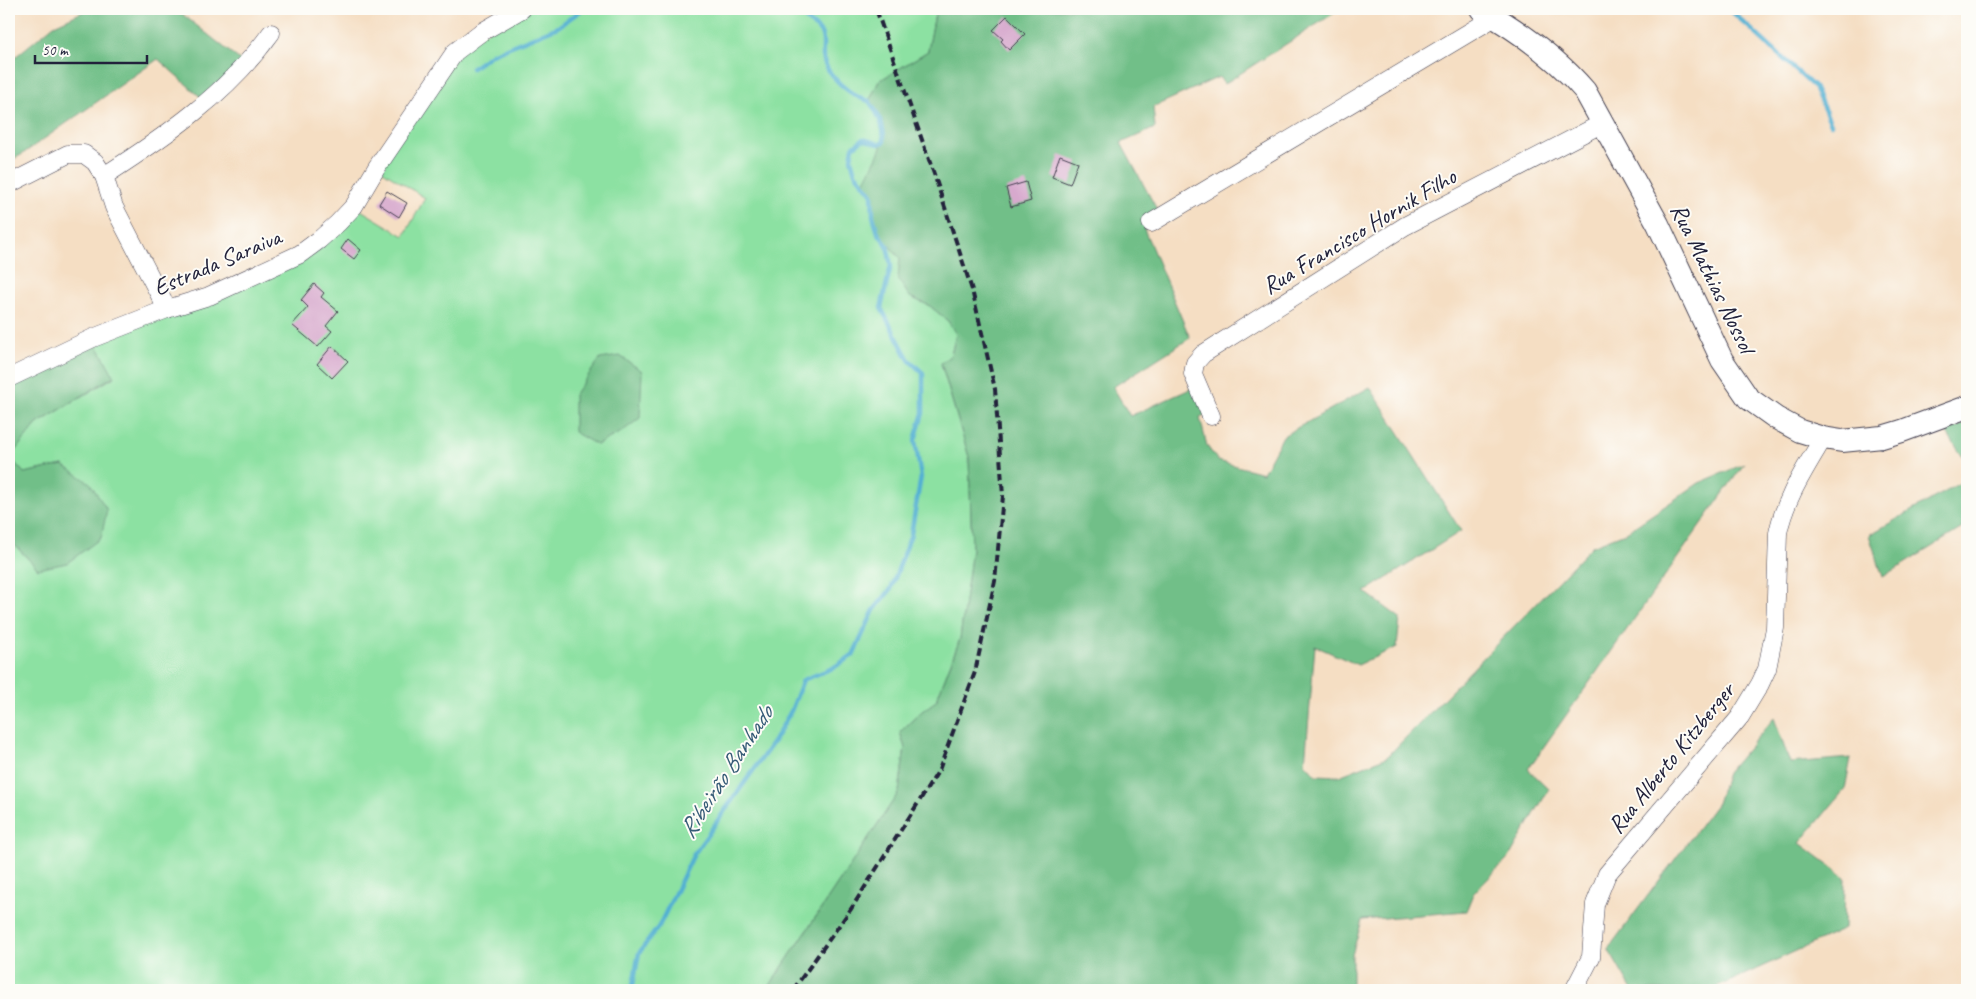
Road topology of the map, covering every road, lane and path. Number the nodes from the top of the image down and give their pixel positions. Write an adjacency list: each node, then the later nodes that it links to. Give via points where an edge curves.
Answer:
1 (522, 9): 8 (street, Estrada Saraiva, via 455,52 354,206 319,240 300,254 209,296)
2 (1488, 13): 4 (street, Rua Mathias Nossol, via 1573,76); 7 (street)
3 (271, 33): 5 (street, via 256,54 190,117)
4 (1603, 123): 11 (street, Rua Francisco Hornik Filho, via 1405,226 1203,354 1195,363 1193,374); 12 (street, Rua Mathias Nossol, via 1658,224 1722,360 1737,384 1748,398 1776,418 1800,431)
5 (104, 176): 6 (street, via 95,162 84,154 68,154); 8 (street, via 114,207)
6 (9, 184)
7 (1151, 223)
8 (167, 309): 9 (street, Estrada Saraiva, via 93,338)
9 (9, 378)
10 (1967, 407): 12 (street, Rua Mathias Nossol, via 1882,437 1842,441)
11 (1211, 416)
12 (1823, 438): 13 (street, Rua Alberto Kitzberger, via 1780,520 1776,628 1767,669 1740,717 1607,874 1595,904 1591,957)
13 (1574, 990)

